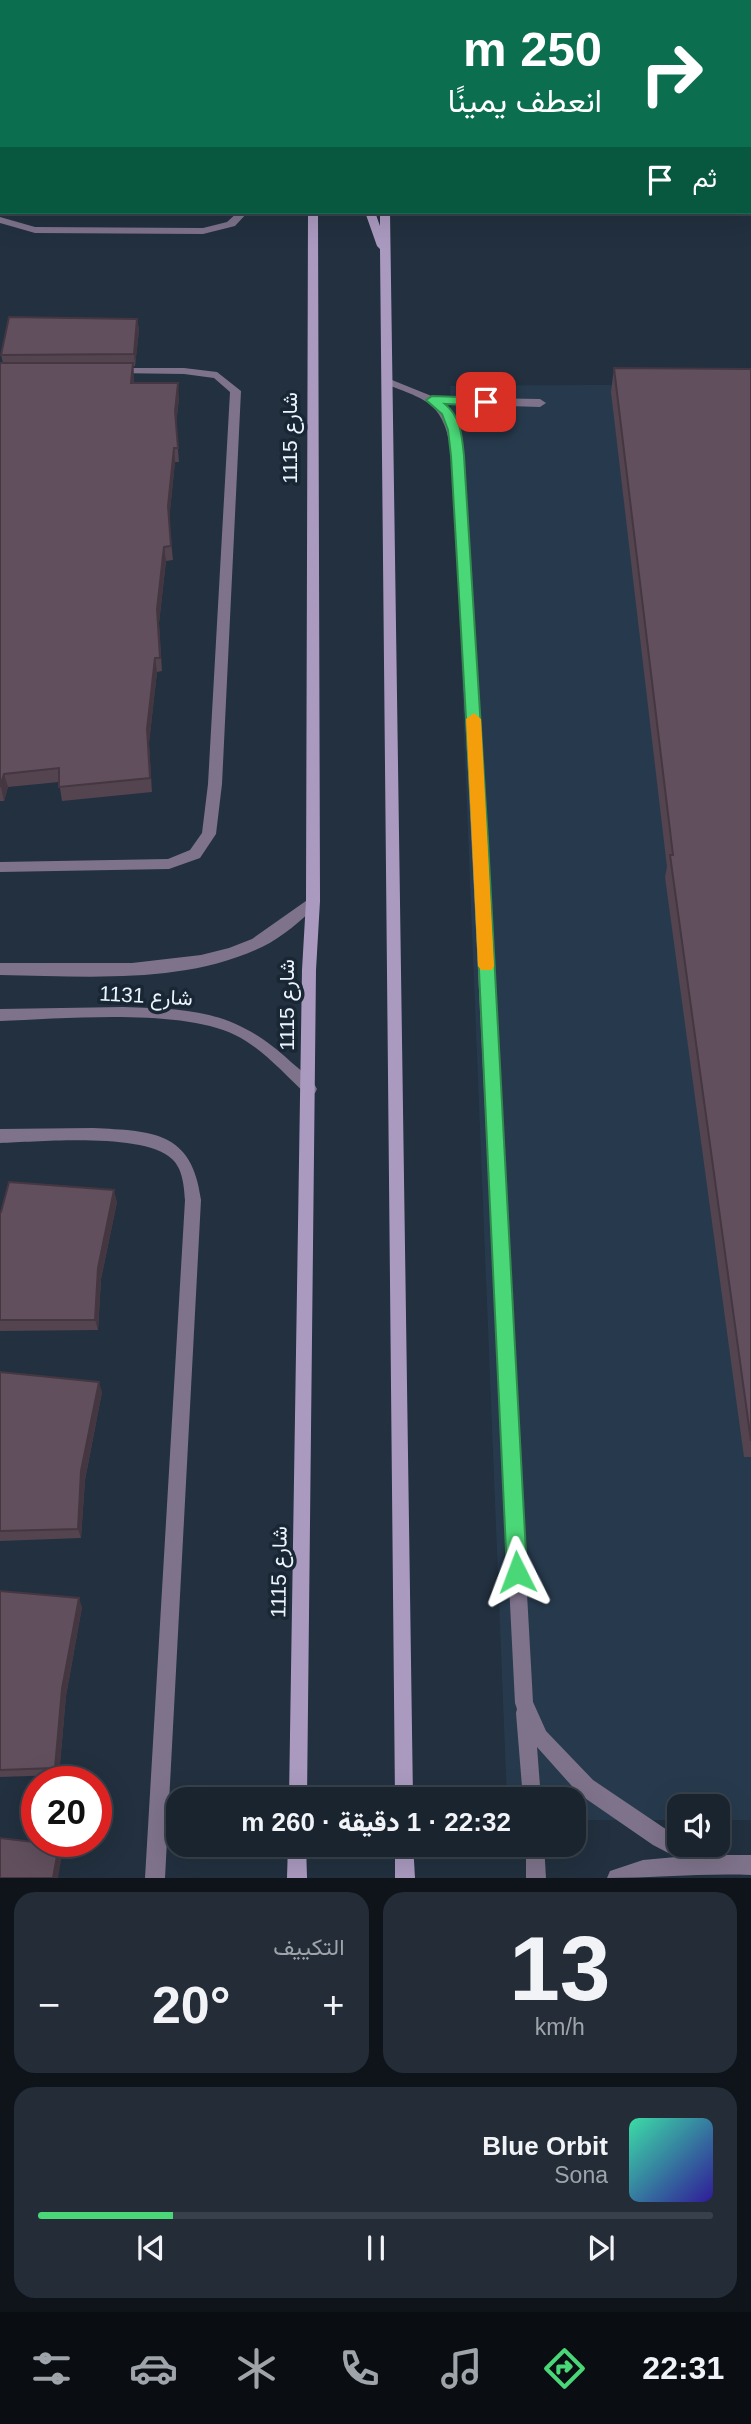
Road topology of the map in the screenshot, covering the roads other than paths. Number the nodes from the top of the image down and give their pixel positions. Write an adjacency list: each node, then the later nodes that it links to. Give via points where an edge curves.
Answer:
1 (241, 214): 5 (street, via 231,224 203,231 35,230)
2 (313, 214): 12 (street, شارع 1115)
3 (371, 214): 6 (street)
4 (385, 214): 6 (street)
5 (0, 220)
6 (386, 257): 8 (street)
7 (106, 372): 11 (street, via 216,375 236,391 209,834 195,854 169,864)
8 (387, 381): 9 (street); 19 (street)
9 (432, 400): 10 (street); 17 (street, via 447,412 454,430 461,505)
10 (540, 403)
11 (0, 867)
12 (313, 901): 13 (street, شارع 1131, via 283,927 221,957 96,969); 15 (street, شارع 1115)
13 (0, 970)
14 (0, 1015): 15 (street, شارع 1131, via 166,1015 204,1020 239,1030)
15 (310, 1089): 18 (street, شارع 1115)
16 (0, 1136): 26 (street, via 125,1135 150,1140 177,1153 190,1176 193,1200)
17 (524, 1703): 20 (street); 24 (street, via 540,1737 586,1787)
18 (298, 1787)
19 (404, 1787)
20 (531, 1787)
21 (297, 1857): 27 (street)
22 (404, 1857): 28 (street)
23 (535, 1857): 29 (street)
24 (707, 1864): 25 (street); 30 (street, via 643,1870)
25 (751, 1865)
26 (155, 1878)
27 (297, 1878)
28 (405, 1878)
29 (536, 1878)
30 (617, 1878)

